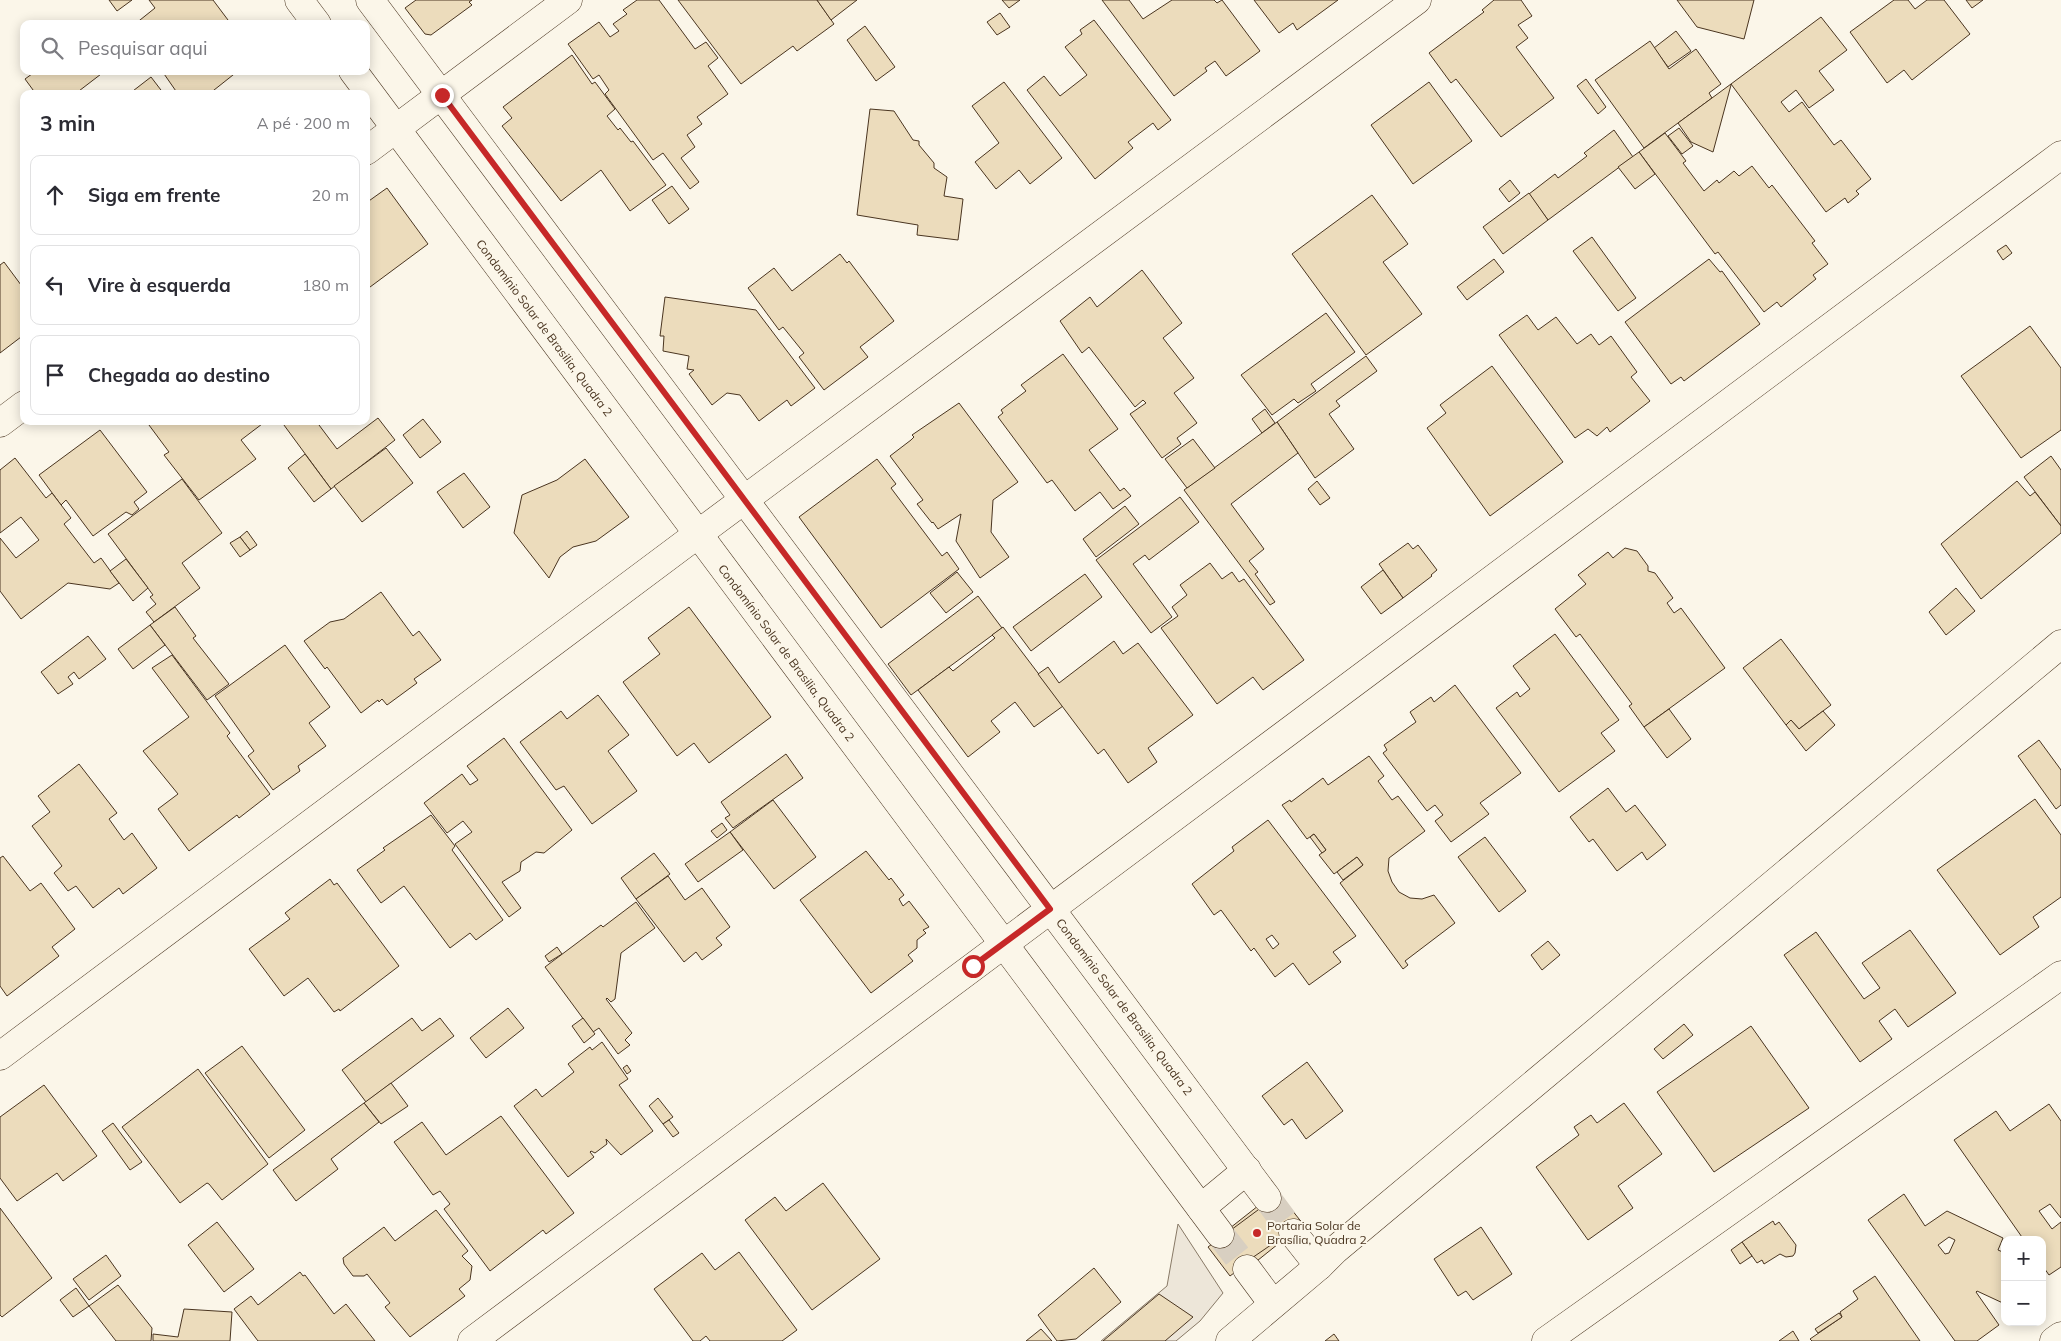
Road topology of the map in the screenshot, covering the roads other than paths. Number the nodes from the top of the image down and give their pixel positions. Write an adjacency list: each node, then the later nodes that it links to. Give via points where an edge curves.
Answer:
1 (300, 0): 5 (street)
2 (370, 0): 9 (street, Condomínio Solar de Brasilia, Quadra 2)
3 (568, 0): 9 (street)
4 (1418, 0): 15 (street)
5 (314, 20)
6 (356, 75): 7 (street, Condomínio Solar de Brasilia, Quadra 2)
7 (367, 90)
8 (370, 94): 10 (street, Condomínio Solar de Brasilia, Quadra 2)
9 (442, 95): 10 (street); 15 (street, Condomínio Solar de Brasilia, Quadra 2)
10 (396, 129): 11 (street); 16 (street, Condomínio Solar de Brasilia, Quadra 2)
11 (370, 148)
12 (2061, 155): 18 (street)
13 (20, 408): 14 (street)
14 (0, 423)
15 (745, 500): 16 (street); 18 (street, Condomínio Solar de Brasilia, Quadra 2)
16 (698, 534): 19 (street, Condomínio Solar de Brasilia, Quadra 2); 21 (street)
17 (2061, 644): 27 (street)
18 (1050, 909): 19 (street); 22 (street, Condomínio Solar de Brasilia, Quadra 2)
19 (1004, 944): 24 (street, Condomínio Solar de Brasilia, Quadra 2); 31 (street)
20 (2061, 975): 33 (street)
21 (0, 1056)
22 (1247, 1170): 23 (street, Condomínio Solar de Brasilia, Quadra 2); 24 (street)
23 (1267, 1198)
24 (1201, 1208): 26 (street, Condomínio Solar de Brasilia, Quadra 2)
25 (1293, 1233): 27 (street)
26 (1220, 1234)
27 (1319, 1266): 29 (street)
28 (1246, 1269): 29 (street)
29 (1273, 1304): 32 (street)
30 (2061, 1336): 34 (street)
31 (472, 1341)
32 (1230, 1341)
33 (1546, 1341)
34 (2054, 1341)

